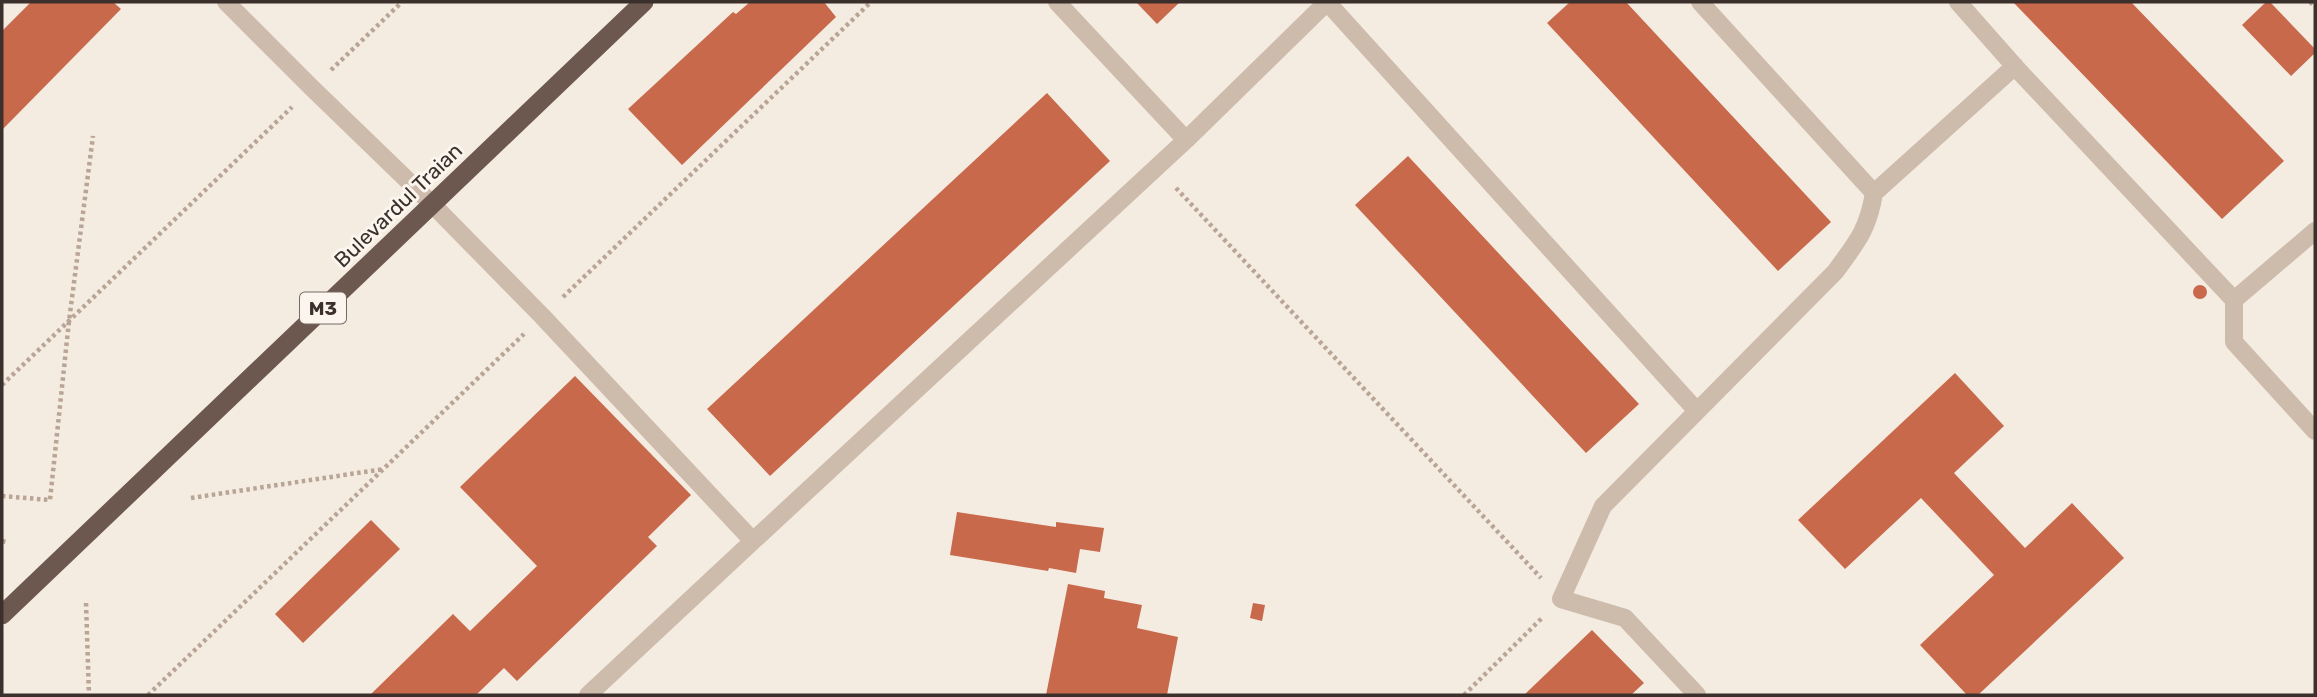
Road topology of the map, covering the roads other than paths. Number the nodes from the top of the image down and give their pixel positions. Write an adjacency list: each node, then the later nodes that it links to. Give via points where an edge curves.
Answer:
1 (226, 2): 10 (lane)
2 (644, 2): 10 (highway, Bulevardul Traian / M3)
3 (1057, 2): 8 (lane)
4 (1327, 2): 8 (lane); 13 (lane)
5 (1700, 2): 9 (lane)
6 (1958, 2): 7 (lane)
7 (2015, 66): 9 (lane); 12 (lane)
8 (1186, 139): 15 (lane)
9 (1874, 193): 13 (lane, via 1870,217 1835,272)
10 (432, 204): 15 (lane); 16 (highway, Bulevardul Traian / M3)
11 (2315, 231): 12 (lane)
12 (2234, 300): 14 (lane, via 2234,342)
13 (1696, 410): 18 (lane, via 1603,506 1561,599 1625,618)
14 (2315, 430)
15 (753, 541): 17 (lane)
16 (2, 615)
17 (588, 695)
18 (1697, 695)

